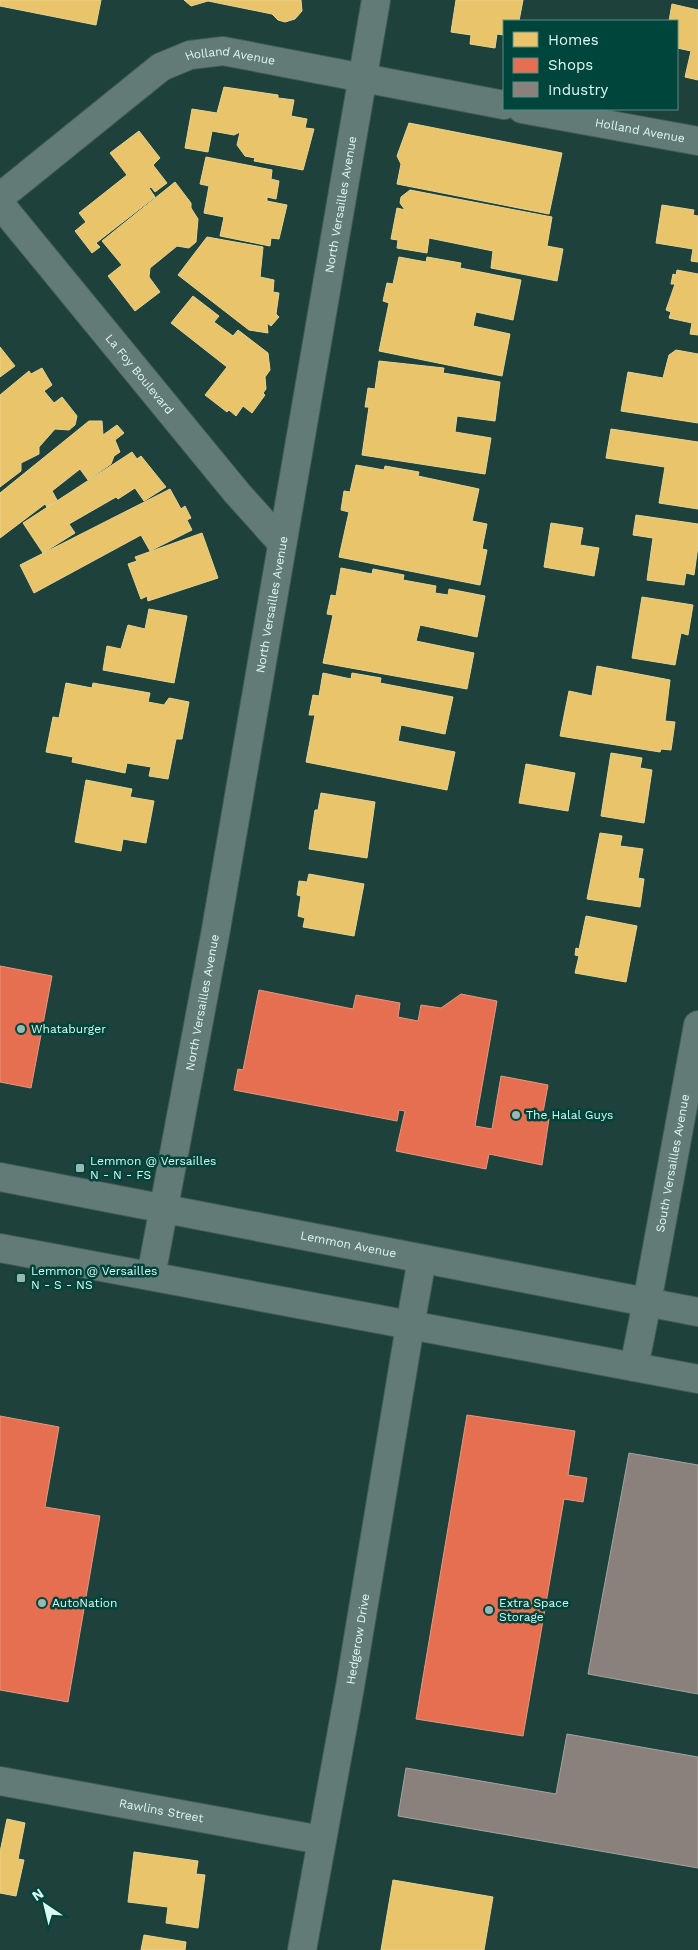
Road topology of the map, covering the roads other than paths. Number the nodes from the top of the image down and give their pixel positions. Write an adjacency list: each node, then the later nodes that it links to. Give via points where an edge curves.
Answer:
1 (376, 0): 2 (street, North Versailles Avenue)
2 (362, 79): 3 (street, Holland Avenue); 6 (street, Holland Avenue, via 223,51 190,55 161,67); 8 (street, North Versailles Avenue)
3 (503, 105)
4 (528, 110): 5 (street, Holland Avenue)
5 (698, 141)
6 (0, 197)
7 (0, 204): 8 (street, La Foy Boulevard, via 237,493)
8 (281, 542): 11 (street, North Versailles Avenue, via 215,935)
9 (698, 1025): 15 (street, South Versailles Avenue)
10 (0, 1176): 11 (street, Lemmon Avenue)
11 (164, 1206): 13 (street, Lemmon Avenue); 14 (street, North Versailles Avenue)
12 (0, 1248): 14 (street)
13 (422, 1258): 15 (street, Lemmon Avenue); 17 (street, Hedgerow Drive)
14 (151, 1276): 17 (street)
15 (647, 1302): 16 (street, Lemmon Avenue); 18 (street, South Versailles Avenue)
16 (698, 1312)
17 (410, 1326): 18 (street); 21 (street, Hedgerow Drive)
18 (634, 1367): 19 (street)
19 (698, 1379)
20 (0, 1780): 21 (street, Rawlins Street)
21 (321, 1840): 22 (street, Hedgerow Drive)
22 (302, 1950)

